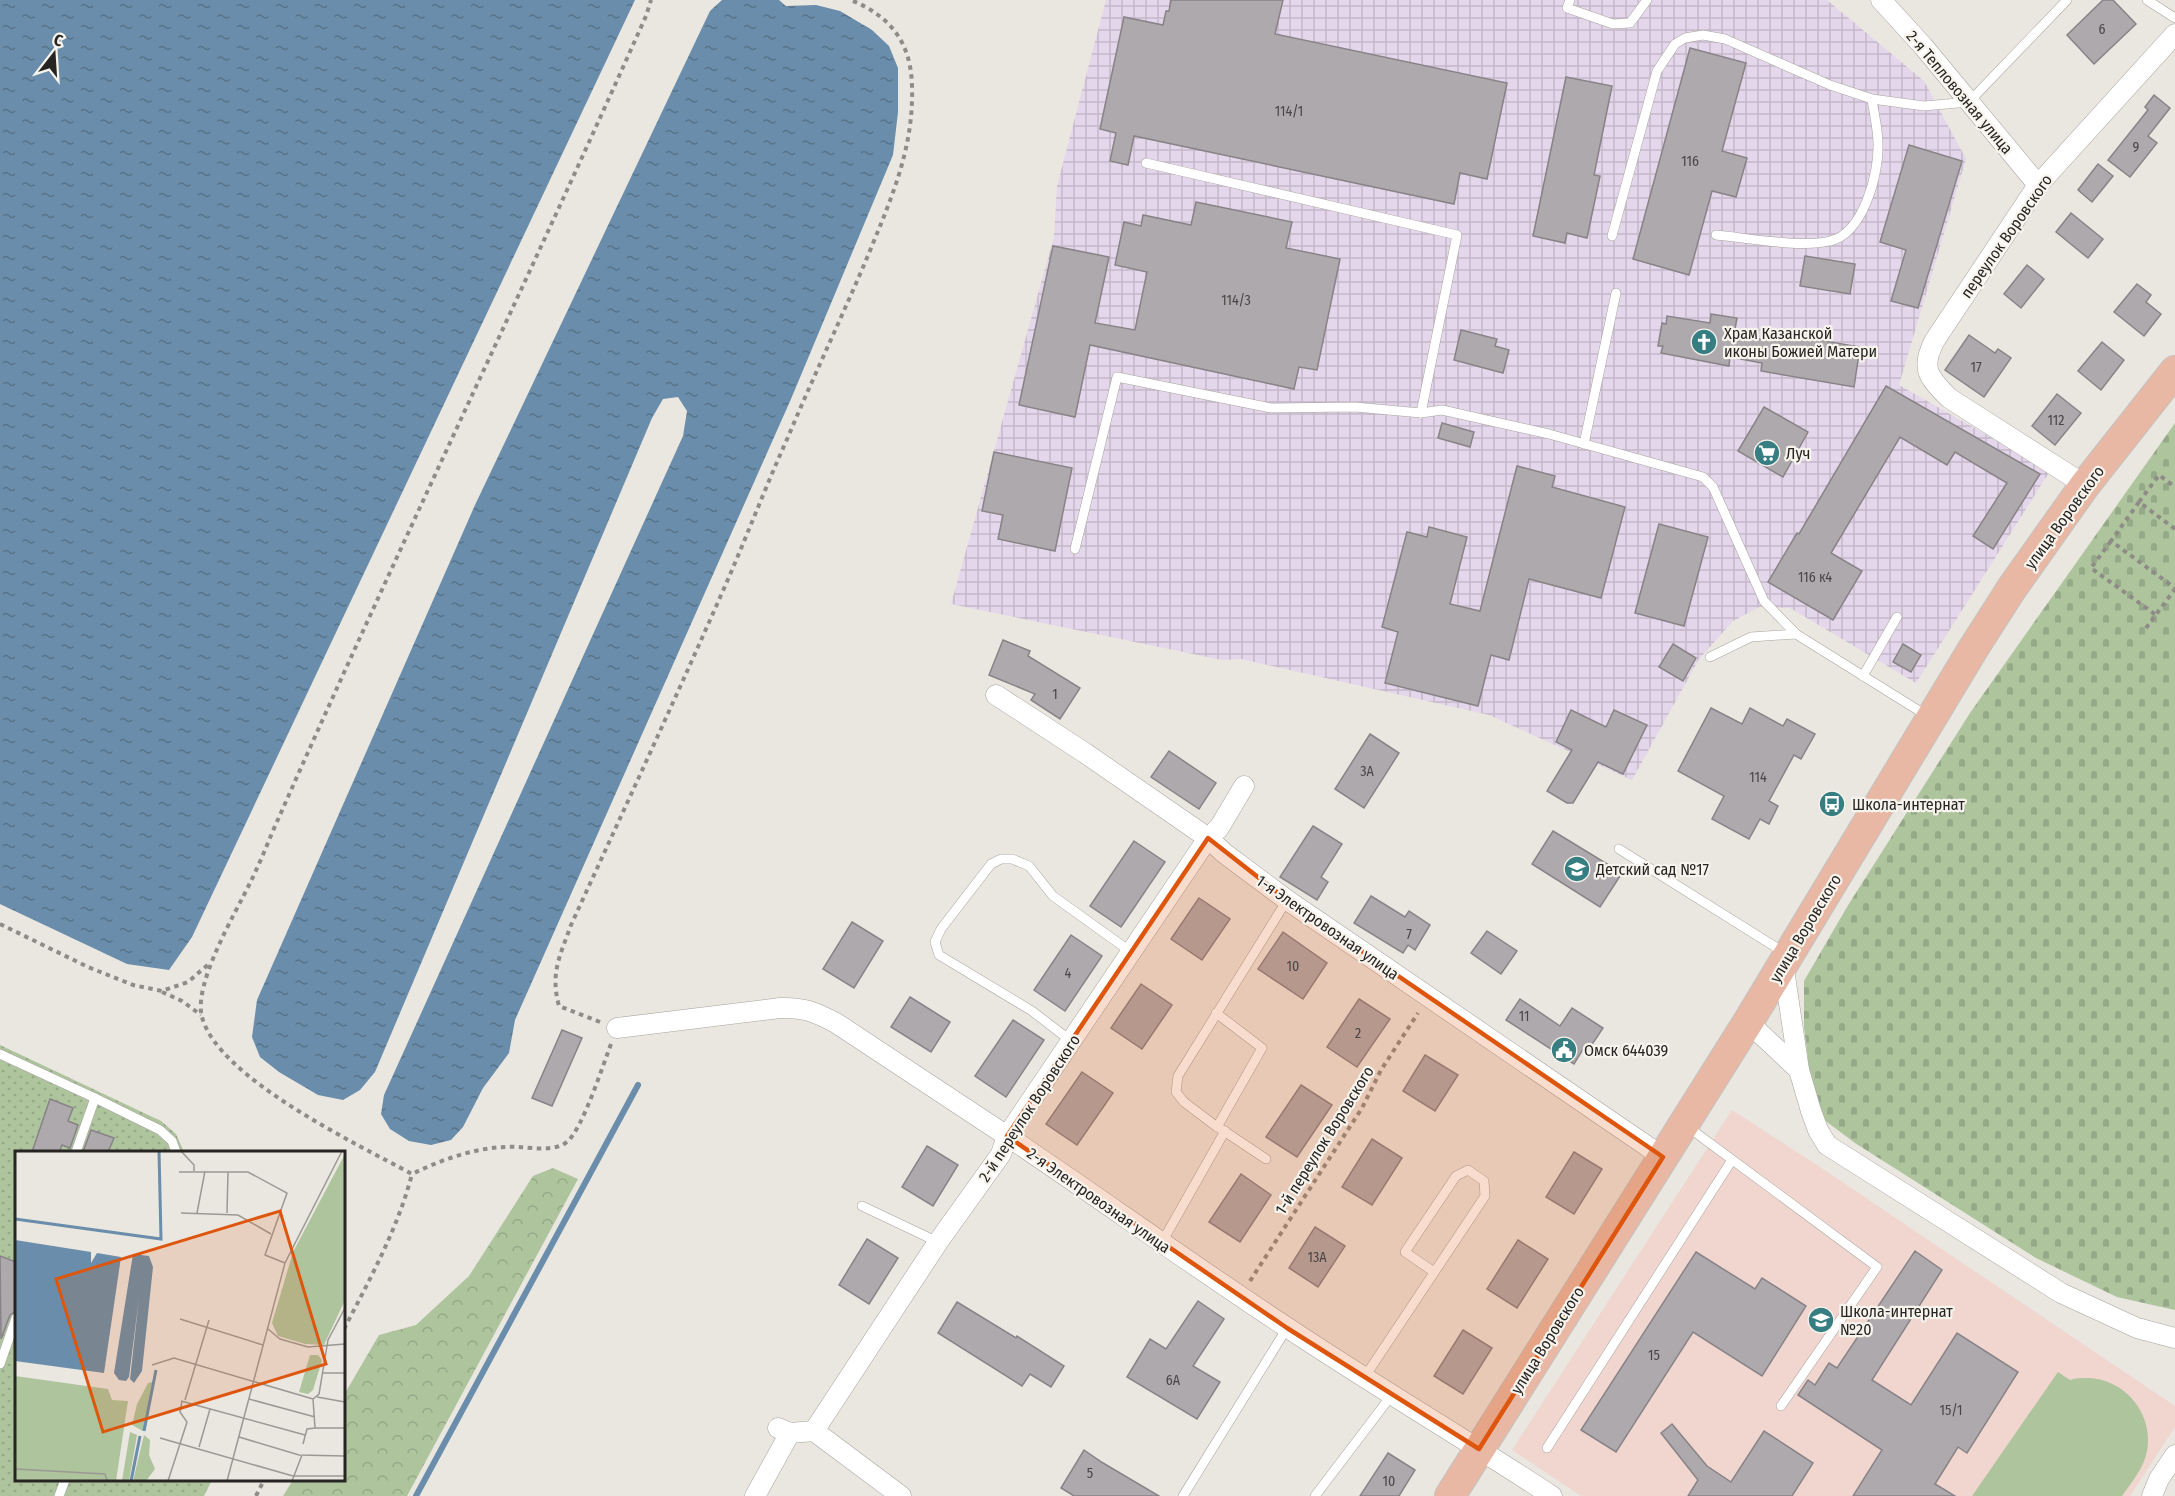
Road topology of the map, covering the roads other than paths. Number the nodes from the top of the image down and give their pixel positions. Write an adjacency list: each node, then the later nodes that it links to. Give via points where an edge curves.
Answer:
1 (1570, 0): 2 (lane, via 1567,8 1613,24 1630,23)
2 (1647, 0)
3 (1881, 0): 9 (street, 2-я Тепловозная улица)
4 (2067, 0): 9 (lane)
5 (2147, 0): 6 (lane)
6 (2175, 18)
7 (2175, 34): 11 (street, переулок Воровского)
8 (1872, 99): 9 (lane, via 1924,106); 12 (lane, via 1878,145 1874,174 1867,204 1851,230 1833,241 1811,243); 13 (lane, via 1830,86 1725,39 1703,35 1685,38 1675,44 1657,71)
9 (1969, 102): 11 (street, 2-я Тепловозная улица)
10 (1146, 163): 16 (lane, via 1457,234)
11 (2038, 185): 18 (street, переулок Воровского, via 1935,340 1927,355 1926,368 1932,381 1949,398)
12 (1716, 235)
13 (1612, 236)
14 (1616, 293): 17 (lane)
15 (2175, 371): 18 (main road, улица Воровского)
16 (1421, 413): 17 (lane, via 1442,410); 19 (lane, via 1355,407 1271,408 1117,377)
17 (1584, 444): 21 (lane, via 1703,477 1713,487 1764,601)
18 (2085, 485): 25 (main road, улица Воровского, via 2013,588)
19 (1075, 549)
20 (1897, 617): 23 (lane)
21 (1796, 634): 22 (lane, via 1751,638); 23 (lane)
22 (1710, 657)
23 (1863, 676): 25 (lane)
24 (996, 694): 27 (street, 1-я Электровозная улица)
25 (1931, 718): 31 (main road, улица Воровского)
26 (1244, 786): 27 (street, 2-й переулок Воровского, via 1219,828)
27 (1208, 838): 29 (street, 1-я Электровозная улица); 30 (street, 2-й переулок Воровского)
28 (1619, 849): 31 (lane)
29 (1287, 900): 32 (lane); 44 (street, 1-я Электровозная улица)
30 (1131, 952): 35 (street, 2-й переулок Воровского); 35 (lane, via 1053,896 1029,866 1012,859 991,864 941,929 935,942 939,955 1032,1011)
31 (1786, 959): 33 (main road, улица Воровского); 37 (street)
32 (1216, 1013): 40 (lane, via 1178,1076 1176,1092); 40 (lane, via 1262,1048)
33 (1748, 1022): 37 (street); 39 (main road, улица Воровского)
34 (617, 1028): 41 (street, 2-я Электровозная улица, via 800,1007 836,1023)
35 (1071, 1041): 41 (street, 2-й переулок Воровского)
36 (0, 1054): 38 (lane)
37 (1799, 1070): 53 (street, via 1814,1121 1827,1145 2061,1293 2137,1328)
38 (95, 1098): 42 (lane); 43 (lane, via 160,1130 172,1141)
39 (1683, 1124): 44 (main road, улица Воровского); 46 (lane)
40 (1221, 1129): 45 (lane); 49 (lane)
41 (1007, 1136): 48 (street, 2-й переулок Воровского, via 1001,1154); 49 (street, 2-я Электровозная улица)
42 (76, 1151)
43 (176, 1151)
44 (1663, 1156): 60 (main road, улица Воровского)
45 (1266, 1159)
46 (1732, 1160): 57 (lane, via 1877,1267); 59 (lane)
47 (862, 1206): 48 (lane)
48 (938, 1242): 58 (street, 2-й переулок Воровского)
49 (1161, 1244): 52 (street, 2-я Электровозная улица)
50 (1434, 1272): 50 (lane, via 1404,1252 1456,1176 1468,1170 1485,1181 1485,1196); 55 (lane)
51 (15, 1321): 54 (lane)
52 (1287, 1328): 55 (street, 2-я Электровозная улица); 66 (lane)
53 (2175, 1338)
54 (0, 1364)
55 (1364, 1378): 56 (street, 2-я Электровозная улица)
56 (1391, 1396): 60 (street, 2-я Электровозная улица); 67 (lane)
57 (1781, 1406)
58 (814, 1431): 64 (street, via 784,1431); 65 (street)
59 (1547, 1448)
60 (1479, 1449): 68 (main road, улица Воровского); 69 (street, 2-я Электровозная улица)
61 (2175, 1455): 70 (street)
62 (64, 1481): 63 (lane)
63 (59, 1496)
64 (755, 1496)
65 (901, 1496)
66 (1182, 1496)
67 (1315, 1496)
68 (1450, 1496)
69 (1552, 1496)
70 (2152, 1496)

